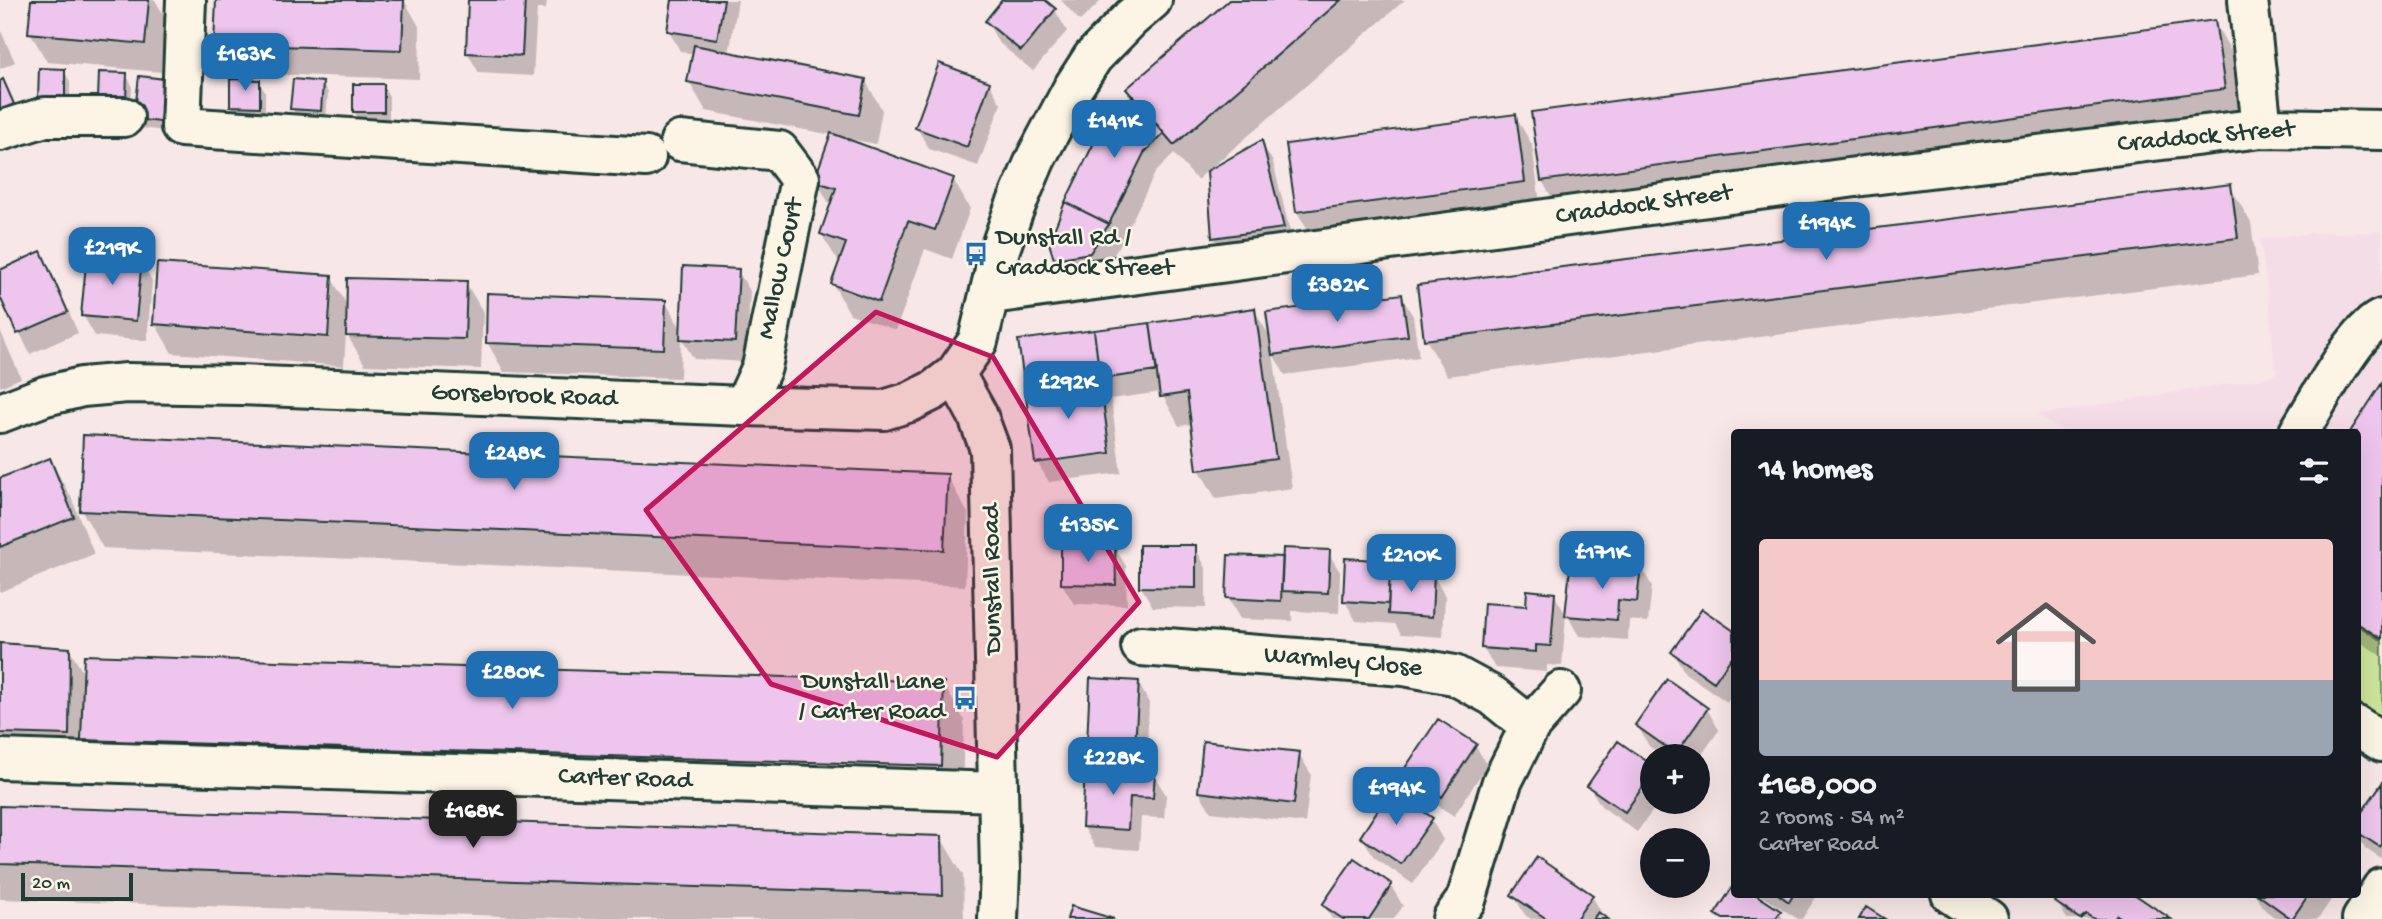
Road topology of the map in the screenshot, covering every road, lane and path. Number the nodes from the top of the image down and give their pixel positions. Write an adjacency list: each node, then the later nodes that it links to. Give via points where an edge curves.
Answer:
1 (186, 0): 11 (street, Mallow Court, via 181,127 779,151 800,178 762,367)
2 (1152, 0): 8 (street, via 1093,57 1073,88 1013,212)
3 (2248, 0): 5 (street)
4 (124, 117): 7 (street, via 45,117)
5 (2262, 128): 6 (street, Craddock Street); 8 (street, Craddock Street, via 1863,176)
6 (2382, 130)
7 (0, 131)
8 (990, 294): 10 (street, Gorsebrook Road, via 978,341)
9 (2382, 320): 13 (street, via 2355,343)
10 (955, 374): 11 (street, Gorsebrook Road, via 910,402 884,410); 20 (street, Dunstall Road, via 990,449)
11 (744, 406): 12 (street, Gorsebrook Road, via 127,383 82,387)
12 (0, 413)
13 (2301, 429)
14 (1141, 646): 16 (street, Warmley Close, via 1404,666 1454,675 1493,696)
15 (1561, 691): 16 (street)
16 (1530, 726): 24 (street, via 1502,782 1466,900)
17 (2361, 729): 18 (street)
18 (2382, 742)
19 (0, 759): 20 (street, Carter Road)
20 (998, 792): 23 (street, Dunstall Road)
21 (2382, 888): 26 (street)
22 (1957, 898): 25 (street)
23 (998, 919)
24 (1452, 919)
25 (1988, 919)
26 (2362, 919)

